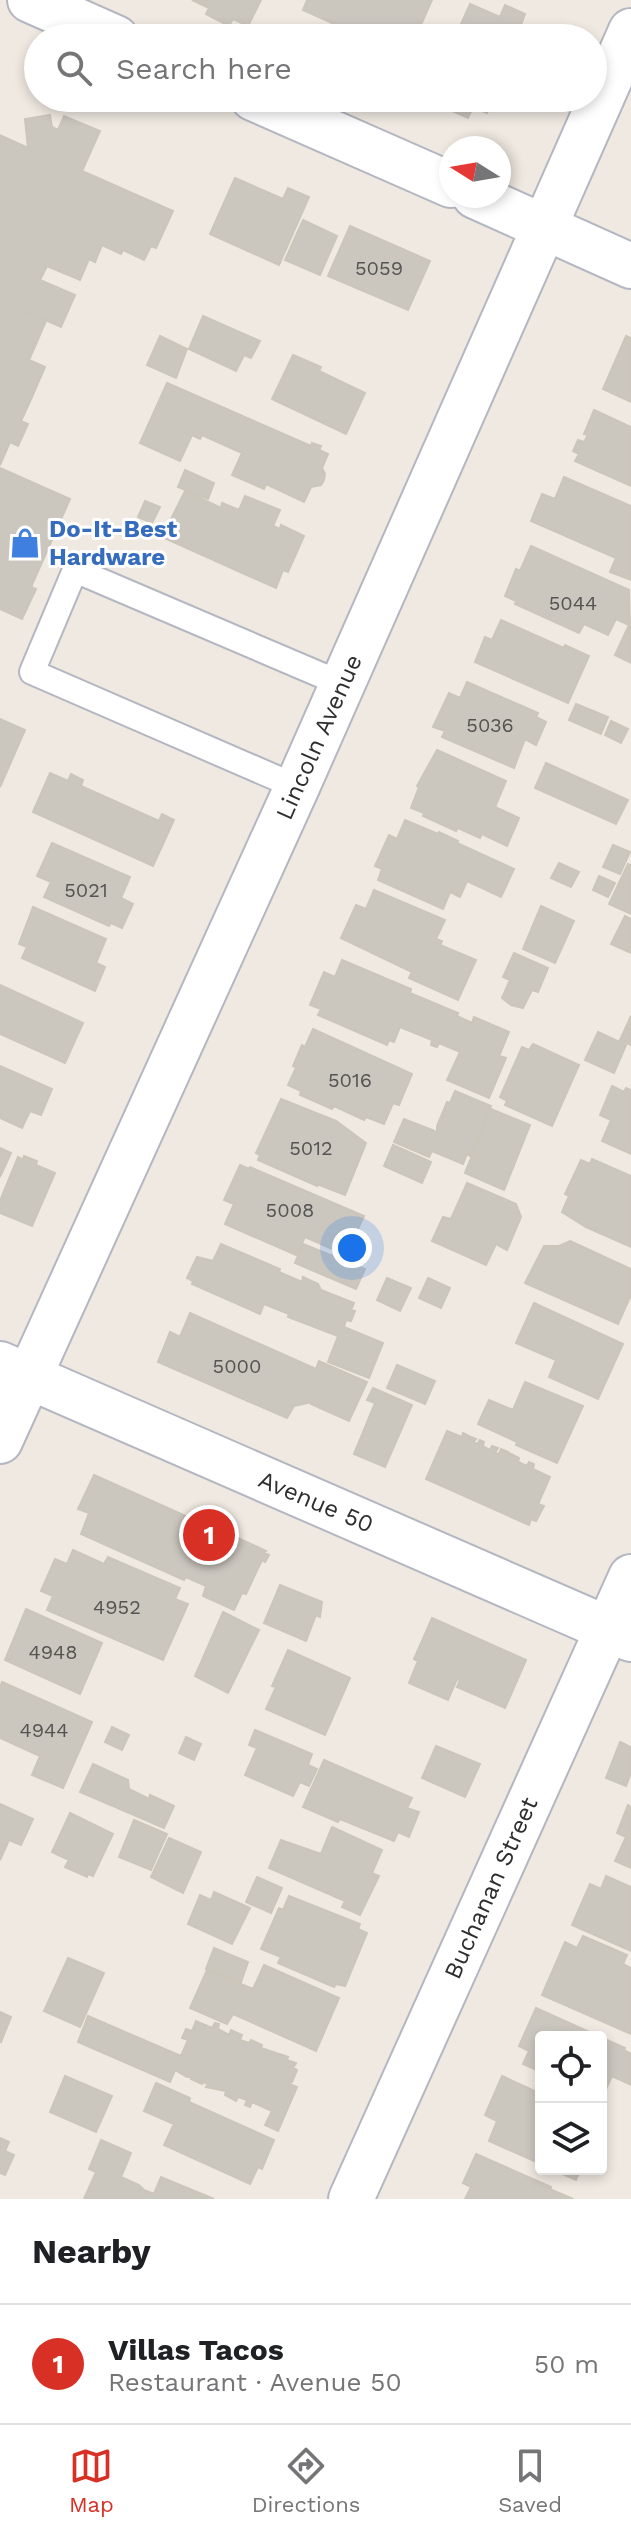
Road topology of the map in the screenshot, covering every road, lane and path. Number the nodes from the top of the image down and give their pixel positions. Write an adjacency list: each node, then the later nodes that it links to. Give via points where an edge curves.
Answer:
1 (30, 0): 2 (street)
2 (84, 24)
3 (631, 31): 4 (street, Lincoln Avenue)
4 (607, 86)
5 (285, 112): 7 (street)
6 (595, 112): 9 (street, Lincoln Avenue)
7 (439, 180)
8 (502, 208): 9 (street)
9 (545, 227): 10 (street); 11 (street, Lincoln Avenue)
10 (631, 266)
11 (342, 684): 12 (street, Lincoln Avenue); 12 (lane, via 75,570 32,672)
12 (297, 787): 13 (street, Lincoln Avenue)
13 (14, 1371): 14 (street, Lincoln Avenue); 16 (street, Avenue 50)
14 (0, 1441)
15 (631, 1577): 16 (street, Buchanan Street)
16 (619, 1634): 17 (street, Buchanan Street)
17 (351, 2199)

